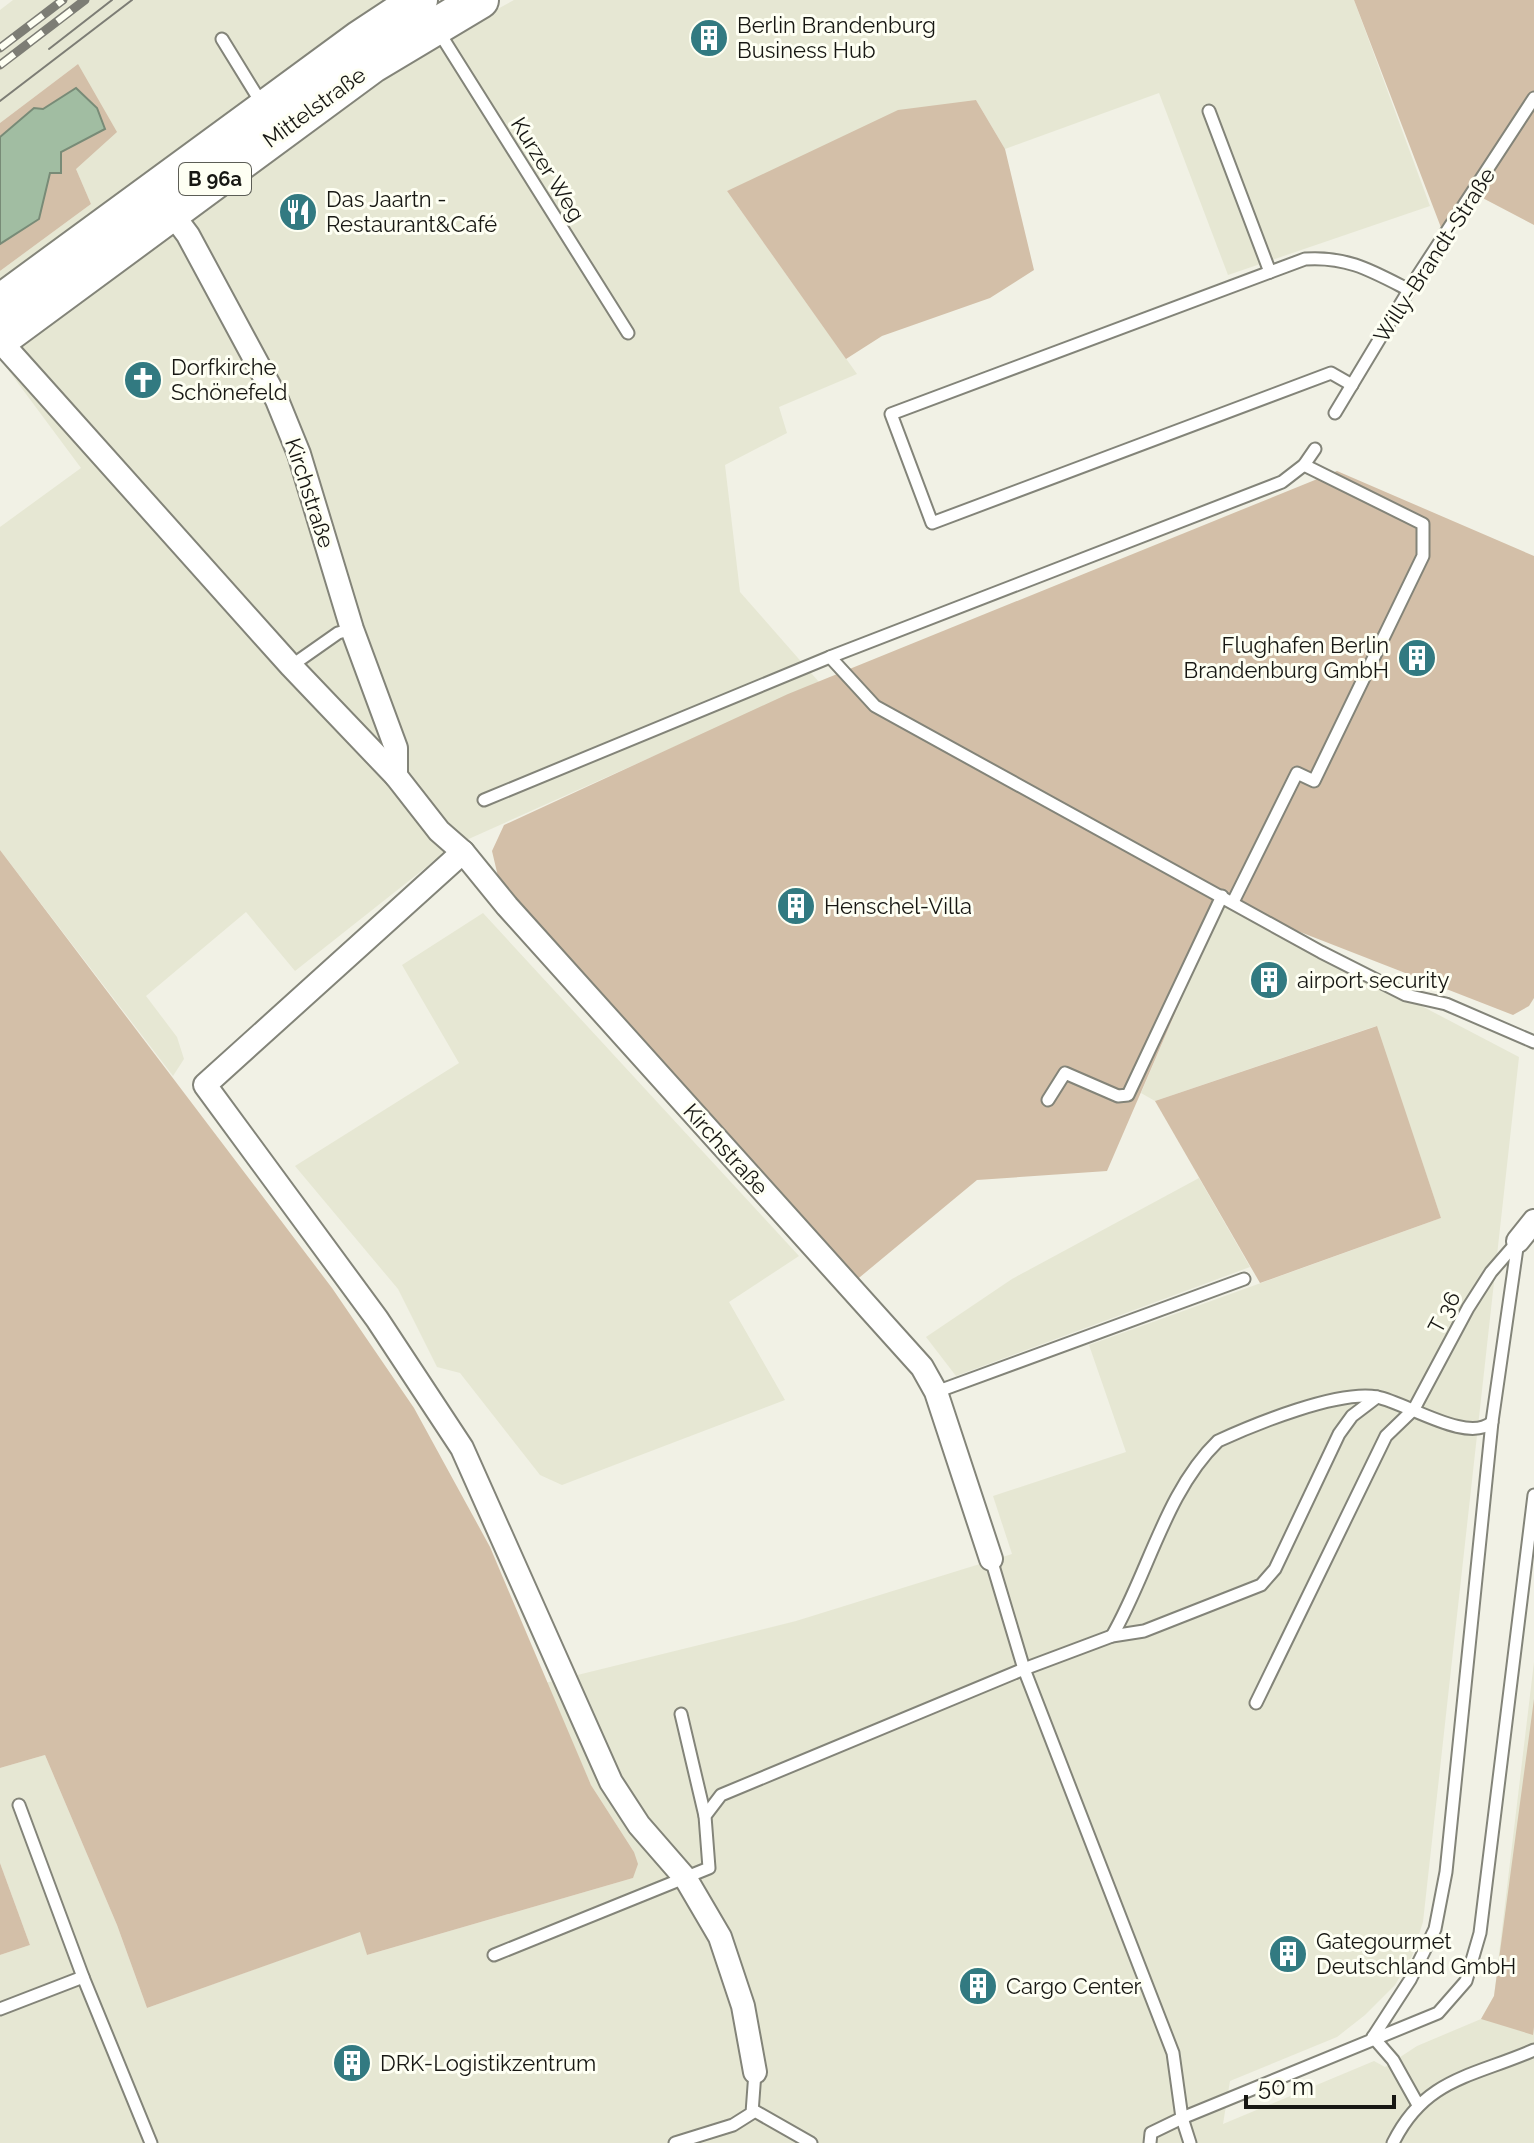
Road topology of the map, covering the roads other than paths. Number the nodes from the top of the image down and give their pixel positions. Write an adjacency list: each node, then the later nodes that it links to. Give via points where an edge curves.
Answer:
1 (480, 0): 2 (main road, Mittelstraße / B 96a)
2 (426, 12): 5 (main road, Mittelstraße / B 96a); 7 (main road, Mittelstraße / B 96a, via 361,73); 11 (lane, Kurzer Weg)
3 (222, 39): 5 (lane)
4 (1534, 98): 9 (lane, Willy-Brandt-Straße)
5 (265, 108): 7 (main road, Mittelstraße / B 96a, via 174,175)
6 (1209, 111): 8 (lane)
7 (153, 208): 10 (main road, B 96a); 12 (main road, Mittelstraße / B 96a); 17 (street, Kirchstraße, via 179,223 188,235 277,400 303,464)
8 (1270, 272): 9 (lane, via 1305,259 1332,257); 13 (lane, via 891,414 932,523 1331,373)
9 (1409, 290): 13 (lane, Willy-Brandt-Straße)
10 (0, 303)
11 (628, 333)
12 (0, 340): 19 (street, Kirchstraße)
13 (1352, 385): 14 (lane, Willy-Brandt-Straße)
14 (1335, 413)
15 (1315, 449): 16 (lane)
16 (1304, 465): 18 (lane, via 1282,482); 23 (lane, via 1423,524 1423,556 1314,781 1297,773)
17 (352, 629): 19 (lane); 20 (street, Kirchstraße, via 396,748)
18 (830, 657): 21 (lane); 23 (lane, via 875,706)
19 (291, 666): 20 (street, Kirchstraße)
20 (396, 776): 22 (street, Kirchstraße, via 439,831)
21 (484, 800)
22 (463, 852): 29 (street, Kirchstraße, via 922,1367); 41 (street, via 205,1085 377,1319 462,1448 611,1782 639,1825)
23 (1228, 899): 24 (lane, via 1406,995 1446,1004); 25 (lane, via 1128,1095 1118,1096 1065,1073)
24 (1534, 1042)
25 (1048, 1100)
26 (1534, 1221): 27 (street)
27 (1518, 1241): 31 (lane, T 36, via 1476,1296); 32 (lane)
28 (1244, 1279): 29 (lane)
29 (936, 1392): 34 (street, Kirchstraße)
30 (1377, 1397): 31 (lane); 35 (lane, via 1339,1434 1269,1578 1144,1631); 35 (lane, via 1352,1394 1218,1441 1174,1507)
31 (1414, 1409): 32 (lane, via 1465,1430 1486,1428); 37 (lane, T 36, via 1386,1436)
32 (1492, 1422): 45 (lane, via 1446,1872 1435,1929)
33 (1534, 1495): 45 (lane, via 1480,1933 1466,1981 1438,2013)
34 (991, 1559): 36 (lane)
35 (1112, 1636): 36 (lane)
36 (1024, 1669): 40 (lane, via 721,1795); 50 (lane, via 1173,2053)
37 (1256, 1703)
38 (681, 1714): 40 (lane)
39 (19, 1805): 43 (lane)
40 (705, 1816): 41 (lane, via 709,1868)
41 (686, 1879): 42 (lane); 47 (street, via 720,1937 743,2006)
42 (494, 1955)
43 (83, 1977): 44 (lane); 51 (lane)
44 (0, 2009)
45 (1373, 2037): 48 (lane); 50 (lane, via 1348,2052)
46 (1534, 2050): 48 (lane, via 1440,2087)
47 (755, 2072): 49 (lane)
48 (1417, 2103): 56 (lane)
49 (753, 2110): 52 (lane, via 733,2125); 53 (lane)
50 (1182, 2118): 54 (lane, via 1151,2133); 55 (lane)
51 (151, 2143)
52 (675, 2143)
53 (811, 2143)
54 (1150, 2143)
55 (1190, 2143)
56 (1393, 2143)

